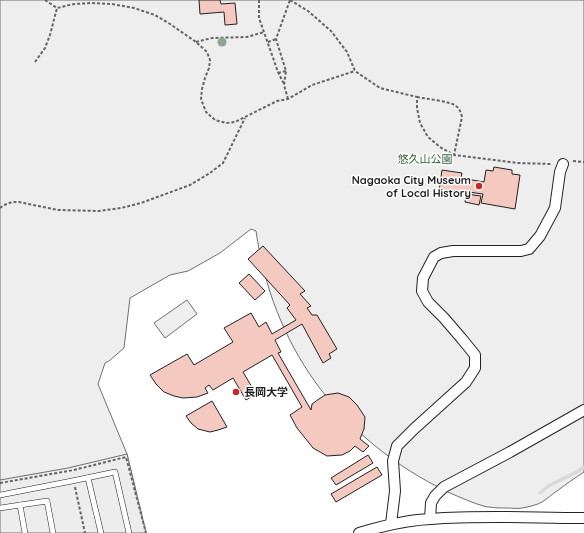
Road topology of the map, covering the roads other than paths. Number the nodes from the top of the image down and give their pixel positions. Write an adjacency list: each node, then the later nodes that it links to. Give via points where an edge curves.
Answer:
1 (563, 164): 9 (street, via 555,208 540,236 529,249 441,253 434,258 423,278 422,291 428,302 475,355 475,368 466,382 397,446 393,461 395,491)
2 (584, 410): 8 (street, via 444,487 431,503)
3 (88, 478): 4 (lane); 12 (lane); 13 (lane, via 115,472)
4 (0, 495)
5 (20, 505): 6 (lane); 10 (lane); 11 (lane, via 47,501)
6 (0, 508)
7 (584, 518): 8 (street)
8 (430, 519): 9 (street)
9 (391, 524): 14 (street)
10 (25, 533)
11 (53, 533)
12 (101, 533)
13 (129, 533)
14 (359, 533)

